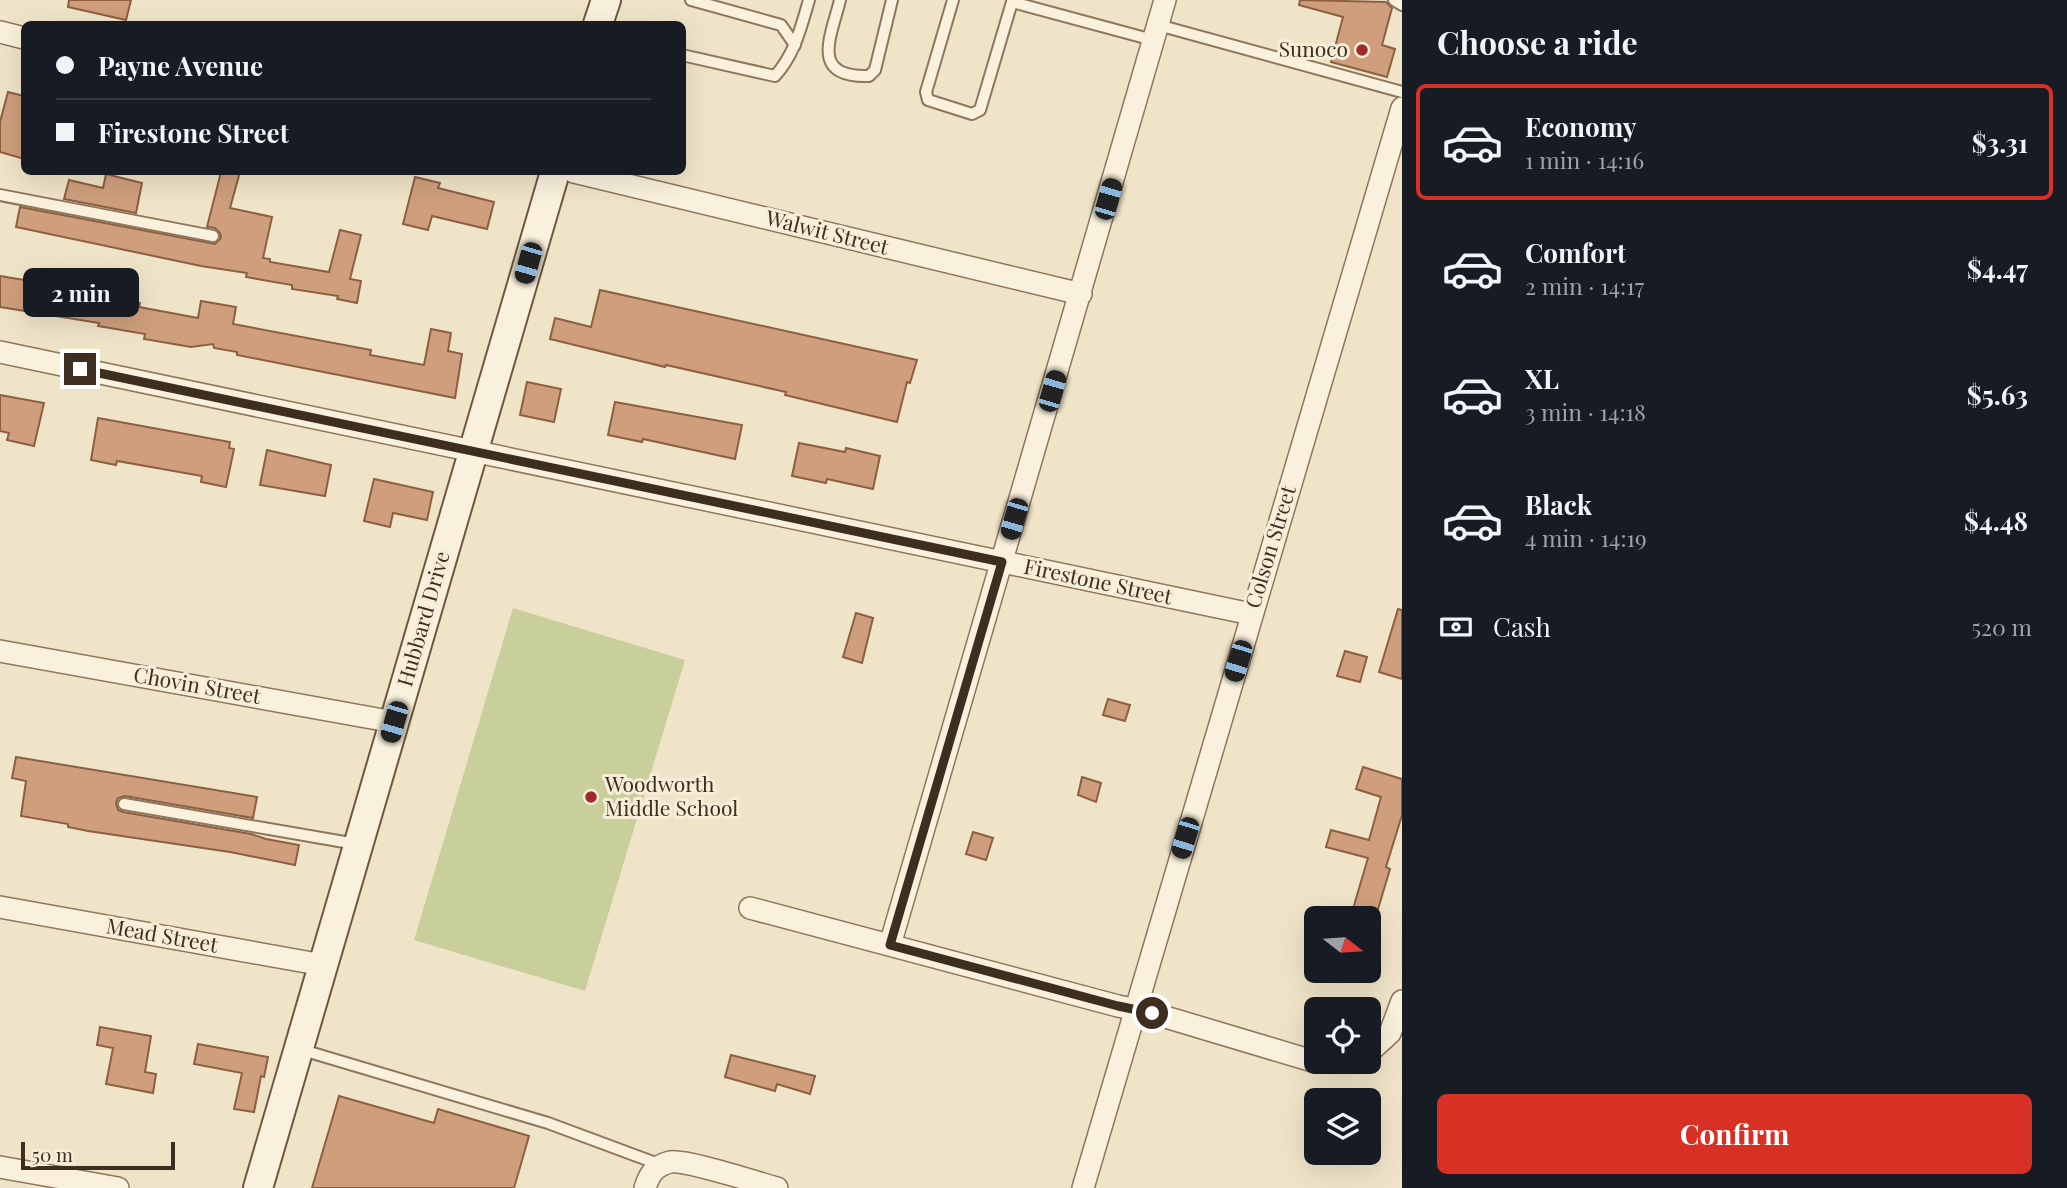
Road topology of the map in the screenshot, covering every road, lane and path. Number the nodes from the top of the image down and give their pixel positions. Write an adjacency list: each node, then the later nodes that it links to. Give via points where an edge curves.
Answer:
1 (606, 0): 11 (street)
2 (691, 0): 15 (lane, via 781,25)
3 (809, 0): 15 (lane)
4 (840, 0): 5 (lane, via 826,54 837,71 869,76 875,69)
5 (892, 0)
6 (953, 0): 9 (lane, via 926,92 928,100 972,114 980,110)
7 (1165, 0): 13 (street)
8 (1394, 0): 10 (lane)
9 (1012, 1): 13 (lane)
10 (1402, 5)
11 (599, 21)
12 (0, 32): 14 (street)
13 (1156, 33): 17 (lane); 23 (street)
14 (21, 37)
15 (795, 45): 16 (lane, via 775,76)
16 (686, 56)
17 (1402, 92)
18 (1402, 107): 27 (street, Colson Street)
19 (554, 175): 25 (street, Hubbard Drive)
20 (586, 175): 23 (street, Walwit Street)
21 (0, 195): 22 (lane)
22 (213, 236)
23 (1081, 294): 26 (street)
24 (0, 352): 25 (street, Firestone Street)
25 (473, 451): 26 (street, Firestone Street); 29 (street, Hubbard Drive)
26 (1002, 562): 27 (street, Firestone Street); 34 (street)
27 (1251, 614): 37 (street, Colson Street)
28 (0, 651): 29 (street, Chovin Street)
29 (394, 722): 31 (street, Hubbard Drive)
30 (124, 804): 31 (lane)
31 (358, 845): 35 (street, Hubbard Drive)
32 (0, 906): 35 (street, Mead Street)
33 (750, 908): 34 (street)
34 (890, 945): 37 (street)
35 (323, 965): 39 (street, Hubbard Drive)
36 (1402, 1001): 38 (street, via 1390,1032)
37 (1135, 1009): 40 (street); 47 (street, Colson Street)
38 (1381, 1042)
39 (299, 1049): 41 (lane, via 548,1123); 44 (street, Hubbard Drive)
40 (1304, 1058)
41 (662, 1165): 45 (street, via 651,1173); 46 (street, via 679,1162)
42 (0, 1167): 43 (street)
43 (118, 1188)
44 (258, 1188)
45 (645, 1188)
46 (778, 1188)
47 (1083, 1188)

